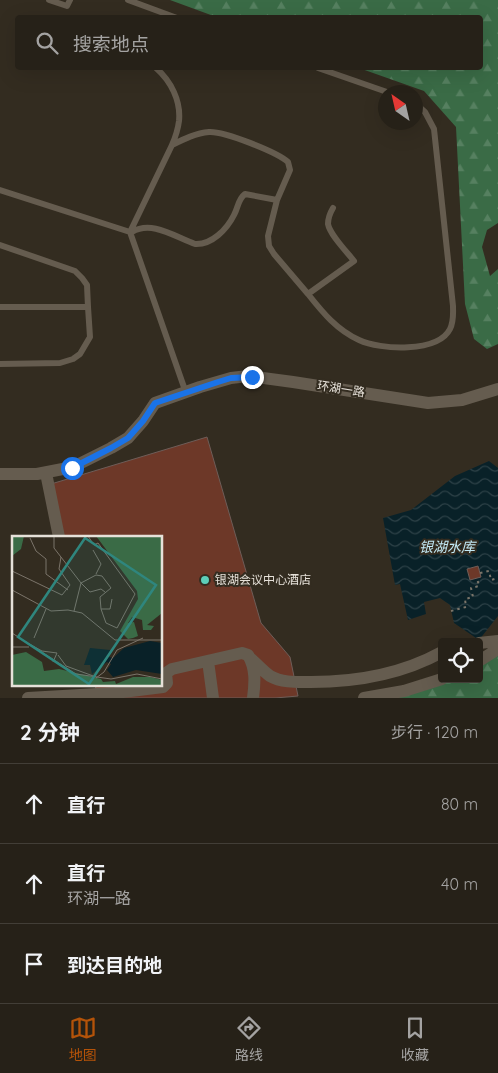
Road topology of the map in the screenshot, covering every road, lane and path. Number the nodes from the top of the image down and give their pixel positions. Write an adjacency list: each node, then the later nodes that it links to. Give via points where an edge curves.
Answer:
1 (49, 0): 2 (lane, via 66,6)
2 (70, 0)
3 (128, 0): 4 (lane)
4 (169, 15)
5 (158, 70): 9 (lane, via 166,76 177,98 179,122)
6 (324, 70): 7 (lane)
7 (378, 89)
8 (423, 110): 15 (lane, via 434,129 453,306 450,330 422,345 407,348 378,346 361,341 337,326)
9 (172, 145): 11 (lane, via 198,134 218,132 286,160 290,170); 13 (lane)
10 (0, 190): 13 (lane)
11 (277, 200): 13 (lane, via 245,194 225,229 202,244 148,226); 15 (lane, via 269,227 269,246)
12 (333, 208): 15 (lane, via 328,224 354,260)
13 (130, 232): 20 (lane)
14 (0, 245): 17 (lane, via 75,271 87,285)
15 (308, 294)
16 (0, 307): 17 (lane)
17 (88, 307): 18 (lane, via 90,337 74,359 60,363)
18 (0, 364)
19 (498, 390): 20 (street, 环湖一路, via 462,400 428,403 248,376)
20 (186, 393): 21 (street, 环湖一路, via 155,403 128,438 111,448 72,468)
21 (46, 473): 22 (street, 环湖一路); 23 (street)
22 (0, 474)
23 (59, 536)
24 (480, 573): 26 (path, via 489,571 491,580)
25 (477, 578): 27 (path, via 479,586 471,588 473,597 465,599 466,606)
26 (498, 578)
27 (451, 611)
28 (498, 641): 29 (street)
29 (483, 643)
30 (498, 649): 33 (street)
31 (438, 654): 32 (street, via 423,663 378,676 328,682 284,681 270,676)
32 (250, 658): 34 (street, via 242,653); 38 (street, via 254,677)
33 (483, 658)
34 (208, 661): 36 (street, via 169,670 163,687); 37 (street)
35 (438, 680): 39 (street, via 404,691)
36 (28, 698)
37 (213, 698)
38 (253, 698)
39 (364, 698)

